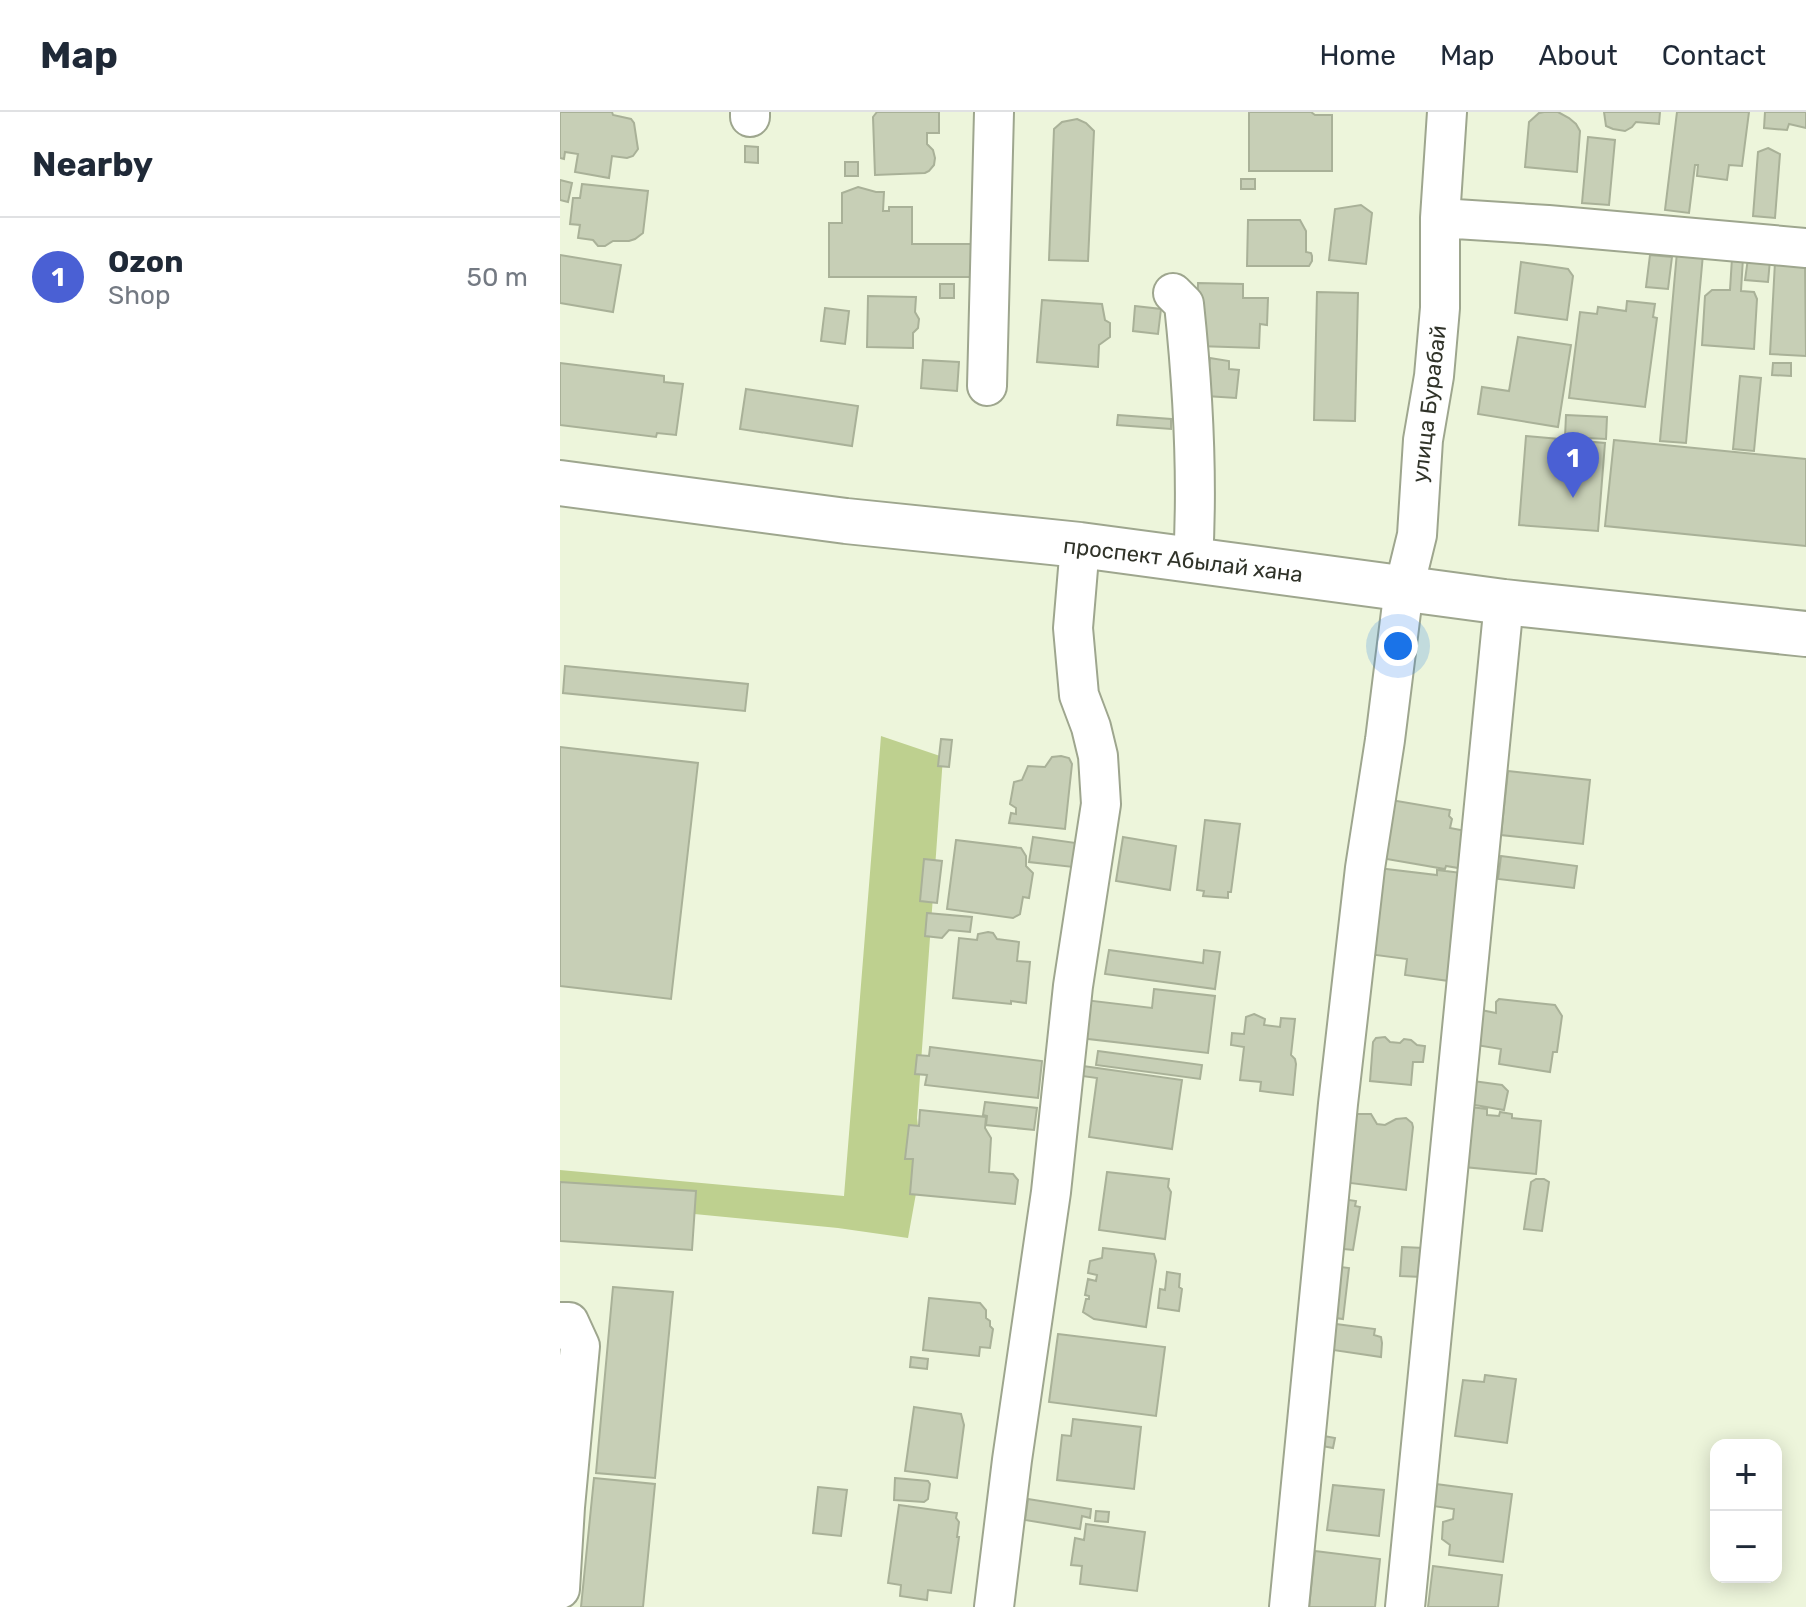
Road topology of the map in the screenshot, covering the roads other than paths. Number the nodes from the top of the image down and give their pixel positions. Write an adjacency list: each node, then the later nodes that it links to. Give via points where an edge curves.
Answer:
1 (994, 112): 6 (street)
2 (1447, 112): 3 (street, улица Бурабай)
3 (1440, 218): 4 (street); 10 (street, улица Бурабай, via 1434,376 1423,440 1417,535)
4 (1806, 248)
5 (1173, 293): 9 (street, via 1184,304 1191,384)
6 (987, 386)
7 (560, 483): 8 (main road, проспект Абылай хана)
8 (1080, 545): 9 (main road, проспект Абылай хана); 17 (street, via 1074,641 1079,695 1098,756 1101,804)
9 (1193, 561): 10 (main road, проспект Абылай хана)
10 (1404, 588): 11 (main road, проспект Абылай хана); 18 (street, улица Бурабай, via 1338,1104)
11 (1504, 602): 12 (main road, проспект Абылай хана); 19 (street)
12 (1806, 634)
13 (560, 1322): 14 (street, via 569,1322 580,1346)
14 (568, 1395): 15 (street)
15 (562, 1507): 16 (street)
16 (560, 1589)
17 (994, 1607)
18 (1289, 1607)
19 (1405, 1607)

